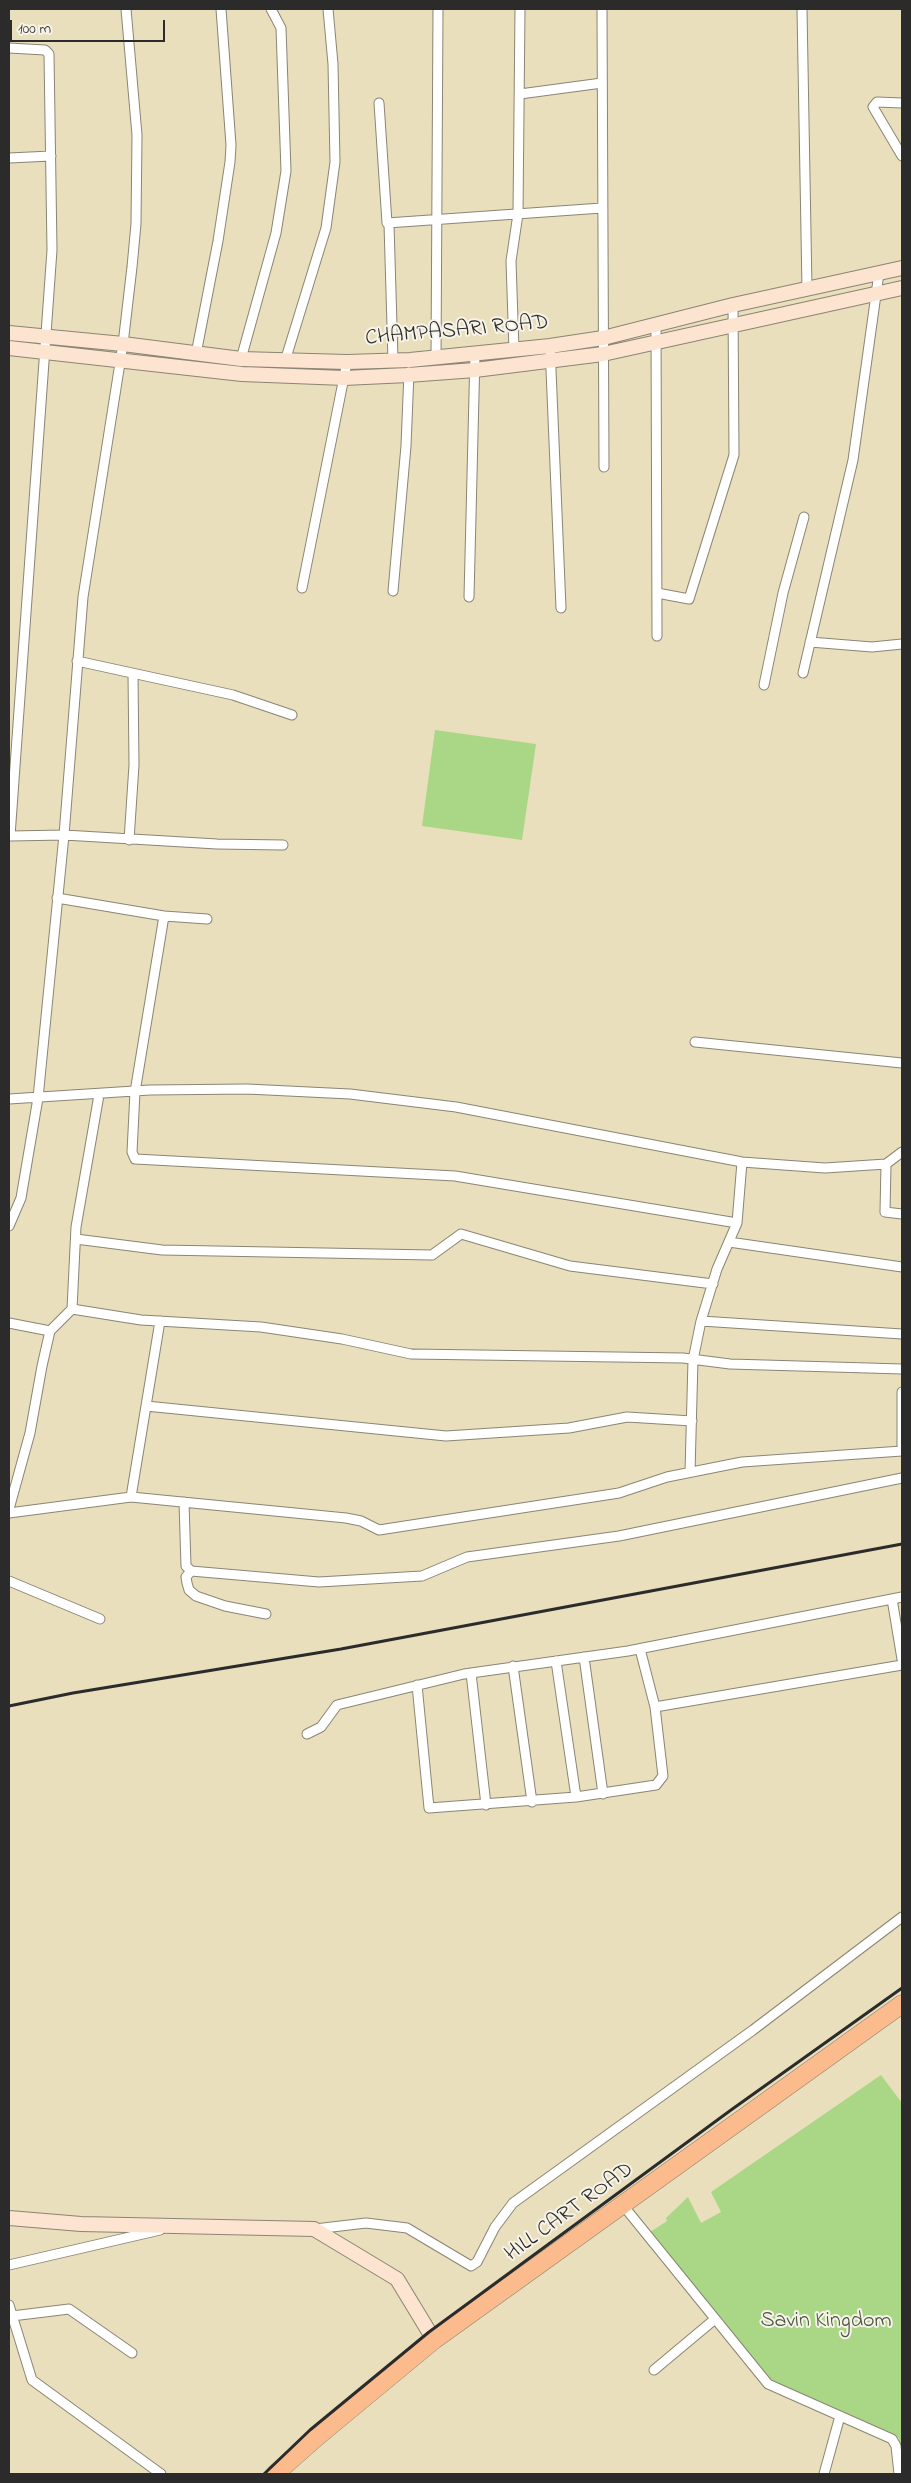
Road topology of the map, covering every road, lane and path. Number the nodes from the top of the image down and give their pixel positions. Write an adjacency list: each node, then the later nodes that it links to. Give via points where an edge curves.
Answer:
1 (126, 9): 33 (street, via 137,135 136,224)
2 (221, 9): 38 (street, via 230,162)
3 (270, 9): 42 (street, via 282,28 286,171 276,233)
4 (328, 9): 46 (street, via 333,64 334,170 326,228)
5 (438, 9): 19 (street)
6 (520, 9): 11 (street)
7 (602, 9): 10 (street)
8 (802, 9): 24 (street)
9 (9, 48): 14 (street, via 48,52)
10 (602, 83): 11 (street); 17 (street)
11 (520, 94): 18 (street)
12 (902, 102): 15 (street, via 876,102 873,108)
13 (379, 103): 20 (street, via 386,221)
14 (51, 156): 16 (street); 30 (street, via 52,250)
15 (902, 156)
16 (9, 158)
17 (602, 208): 18 (street); 31 (street)
18 (518, 214): 19 (street); 36 (street, via 511,261)
19 (437, 219): 20 (street); 41 (street)
20 (389, 224): 44 (street)
21 (902, 268): 22 (main road, CHAMPASARI ROAD)
22 (879, 274): 24 (main road, CHAMPASARI ROAD); 25 (street)
23 (902, 288): 25 (main road, CHAMPASARI ROAD)
24 (807, 289): 26 (main road, CHAMPASARI ROAD)
25 (876, 294): 28 (main road, CHAMPASARI ROAD); 60 (street, via 854,460)
26 (733, 305): 27 (main road, CHAMPASARI ROAD); 28 (street)
27 (656, 324): 31 (main road, CHAMPASARI ROAD); 32 (street)
28 (734, 326): 32 (main road, CHAMPASARI ROAD); 56 (street, via 734,455 689,599)
29 (9, 333): 30 (main road, CHAMPASARI ROAD)
30 (46, 337): 33 (main road, CHAMPASARI ROAD); 37 (street)
31 (603, 338): 34 (main road, CHAMPASARI ROAD); 40 (street)
32 (656, 343): 40 (main road, CHAMPASARI ROAD); 56 (street)
33 (123, 344): 38 (main road, CHAMPASARI ROAD); 43 (street)
34 (550, 346): 36 (main road, CHAMPASARI ROAD); 47 (street)
35 (9, 348): 37 (main road, CHAMPASARI ROAD)
36 (514, 350): 39 (main road, CHAMPASARI ROAD)
37 (45, 352): 43 (main road, CHAMPASARI ROAD); 67 (street, via 10,836)
38 (196, 354): 42 (main road, CHAMPASARI ROAD)
39 (475, 354): 41 (main road, CHAMPASARI ROAD); 49 (street)
40 (603, 354): 47 (main road, CHAMPASARI ROAD); 52 (street)
41 (436, 358): 45 (main road, CHAMPASARI ROAD)
42 (242, 359): 46 (main road, CHAMPASARI ROAD)
43 (120, 360): 51 (main road, CHAMPASARI ROAD, via 242,374); 62 (street, via 83,597)
44 (394, 360): 45 (main road, CHAMPASARI ROAD); 48 (main road, CHAMPASARI ROAD)
45 (410, 360): 50 (street)
46 (285, 361): 48 (main road, CHAMPASARI ROAD)
47 (550, 361): 49 (main road, CHAMPASARI ROAD); 58 (street)
48 (347, 362): 51 (street)
49 (474, 370): 50 (main road, CHAMPASARI ROAD); 57 (street)
50 (408, 375): 51 (main road, CHAMPASARI ROAD); 55 (street, via 406,446)
51 (344, 378): 54 (street)
52 (604, 467)
53 (804, 517): 65 (street, via 783,593)
54 (302, 588)
55 (393, 591)
56 (657, 593): 59 (street)
57 (470, 597)
58 (561, 608)
59 (657, 636)
60 (810, 642): 61 (street, via 872,647); 63 (street)
61 (902, 644)
62 (78, 661): 64 (street); 67 (street)
63 (803, 673)
64 (133, 674): 66 (street, via 233,695); 68 (street, via 134,765)
65 (764, 685)
66 (292, 715)
67 (64, 836): 68 (street); 70 (street)
68 (129, 840): 69 (street)
69 (283, 844)
70 (57, 898): 71 (street); 77 (street)
71 (164, 916): 72 (street); 75 (street)
72 (207, 919)
73 (695, 1042): 74 (street)
74 (902, 1062)
75 (135, 1092): 76 (street); 80 (street, via 248,1089 350,1094 456,1107); 83 (street, via 134,1159 455,1176)
76 (99, 1094): 77 (street); 85 (street)
77 (38, 1098): 78 (street); 84 (street, via 21,1198)
78 (9, 1099)
79 (902, 1152): 81 (street)
80 (742, 1162): 81 (street, via 825,1168); 83 (street)
81 (886, 1164): 82 (street, via 886,1212)
82 (902, 1214)
83 (737, 1223): 86 (street)
84 (9, 1226)
85 (76, 1239): 88 (street, via 162,1250 432,1255 461,1234 570,1266); 89 (street)
86 (729, 1242): 87 (street); 88 (street)
87 (902, 1267)
88 (713, 1284): 91 (street)
89 (72, 1309): 90 (street); 93 (street)
90 (160, 1321): 95 (street, via 261,1327 342,1339 411,1354); 98 (street)
91 (701, 1321): 94 (street); 95 (street)
92 (9, 1323): 93 (street)
93 (50, 1332): 104 (street, via 30,1434)
94 (902, 1334)
95 (693, 1360): 96 (street); 99 (street)
96 (902, 1369)
97 (902, 1392): 100 (street, via 902,1451 742,1462)
98 (146, 1406): 99 (street, via 446,1436 568,1428 627,1417); 102 (street)
99 (692, 1420): 100 (street)
100 (690, 1472): 103 (street, via 619,1493 380,1530 361,1520)
101 (902, 1478): 105 (street, via 619,1536 467,1557 422,1576 319,1582)
102 (131, 1497): 103 (street); 104 (street)
103 (184, 1502): 105 (street, via 186,1566)
104 (9, 1511)
105 (191, 1571): 109 (street, via 186,1577 188,1590 196,1596)
106 (9, 1581): 110 (street)
107 (902, 1597): 108 (street)
108 (892, 1599): 111 (street); 113 (street)
109 (266, 1614)
110 (100, 1619)
111 (640, 1649): 112 (street); 119 (street)
112 (584, 1657): 114 (street); 121 (street)
113 (902, 1659)
114 (556, 1661): 115 (street); 122 (street)
115 (513, 1666): 117 (street); 123 (street)
116 (902, 1666): 119 (street)
117 (471, 1673): 118 (street); 124 (street)
118 (417, 1685): 120 (street, via 337,1705 321,1727); 124 (street, via 429,1808)
119 (655, 1707): 121 (street, via 664,1776 661,1781 644,1788)
120 (307, 1734)
121 (603, 1794): 122 (street)
122 (576, 1797): 123 (street)
123 (532, 1802): 124 (street)
124 (486, 1805)
125 (902, 1917): 130 (street, via 753,2030 513,2203 494,2227 477,2262 471,2266 407,2228 366,2223)
126 (902, 2004): 127 (highway, HILL CART ROAD)
127 (622, 2204): 134 (street); 135 (highway, HILL CART ROAD)
128 (9, 2218): 129 (main road, via 81,2224)
129 (177, 2226): 130 (main road); 131 (street)
130 (314, 2229): 135 (main road, via 397,2279)
131 (9, 2265)
132 (9, 2305): 133 (street)
133 (12, 2316): 136 (street, via 69,2308); 139 (street, via 32,2380)
134 (715, 2319): 137 (street); 138 (street, via 768,2384)
135 (434, 2340): 140 (highway, HILL CART ROAD)
136 (132, 2353)
137 (654, 2370)
138 (840, 2416): 141 (street); 142 (street, via 894,2441)
139 (161, 2474)
140 (275, 2474)
141 (824, 2474)
142 (899, 2474)

